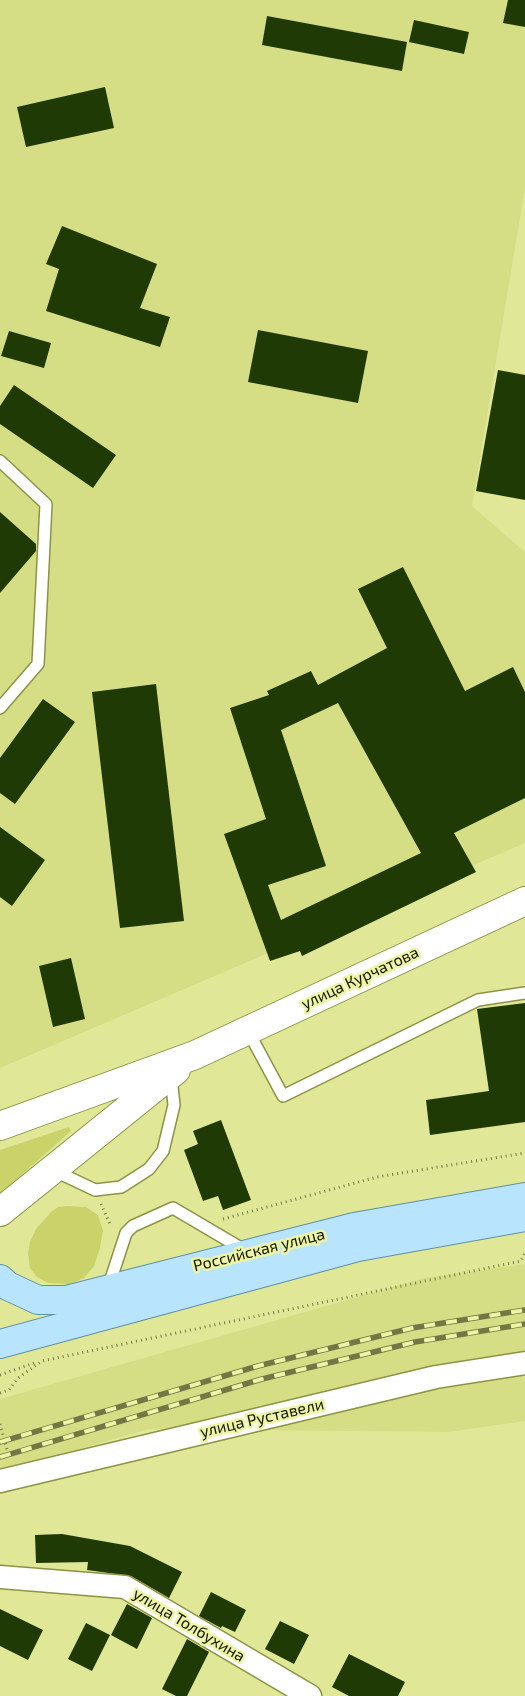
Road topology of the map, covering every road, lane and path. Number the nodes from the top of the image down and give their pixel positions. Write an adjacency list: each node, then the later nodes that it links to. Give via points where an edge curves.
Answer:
1 (0, 461): 2 (lane, via 46,504 38,664)
2 (0, 708)
3 (525, 902): 5 (street, улица Курчатова)
4 (525, 993): 5 (lane, via 478,1000 283,1096)
5 (248, 1031): 6 (street, улица Курчатова)
6 (195, 1056): 7 (street, улица Курчатова); 8 (street, улица Курчатова)
7 (170, 1075): 10 (street, улица Курчатова); 11 (lane, via 174,1105 163,1151 149,1169 121,1187)
8 (0, 1126)
9 (525, 1153): 15 (path, via 377,1177)
10 (52, 1170): 11 (lane); 13 (street, улица Курчатова)
11 (96, 1190): 16 (path)
12 (525, 1197): 17 (main road, Российская улица, via 354,1227)
13 (0, 1212)
14 (525, 1217): 22 (main road, Российская улица, via 358,1247)
15 (202, 1224): 16 (lane, via 173,1208 133,1226 126,1233); 17 (lane)
16 (120, 1250): 21 (lane)
17 (250, 1253): 21 (main road, Российская улица)
18 (525, 1253): 19 (path)
19 (523, 1260): 25 (path)
20 (0, 1279): 21 (main road, Российская улица, via 38,1300 66,1300)
21 (108, 1289)
22 (98, 1317): 23 (main road); 24 (main road)
23 (0, 1336)
24 (0, 1344)
25 (42, 1361): 27 (path); 28 (path)
26 (525, 1363): 30 (street, улица Руставели, via 436,1376)
27 (0, 1375)
28 (0, 1393)
29 (0, 1424): 30 (path)
30 (7, 1479)
31 (0, 1577): 32 (street, улица Толбухина, via 125,1587)
32 (310, 1696)

